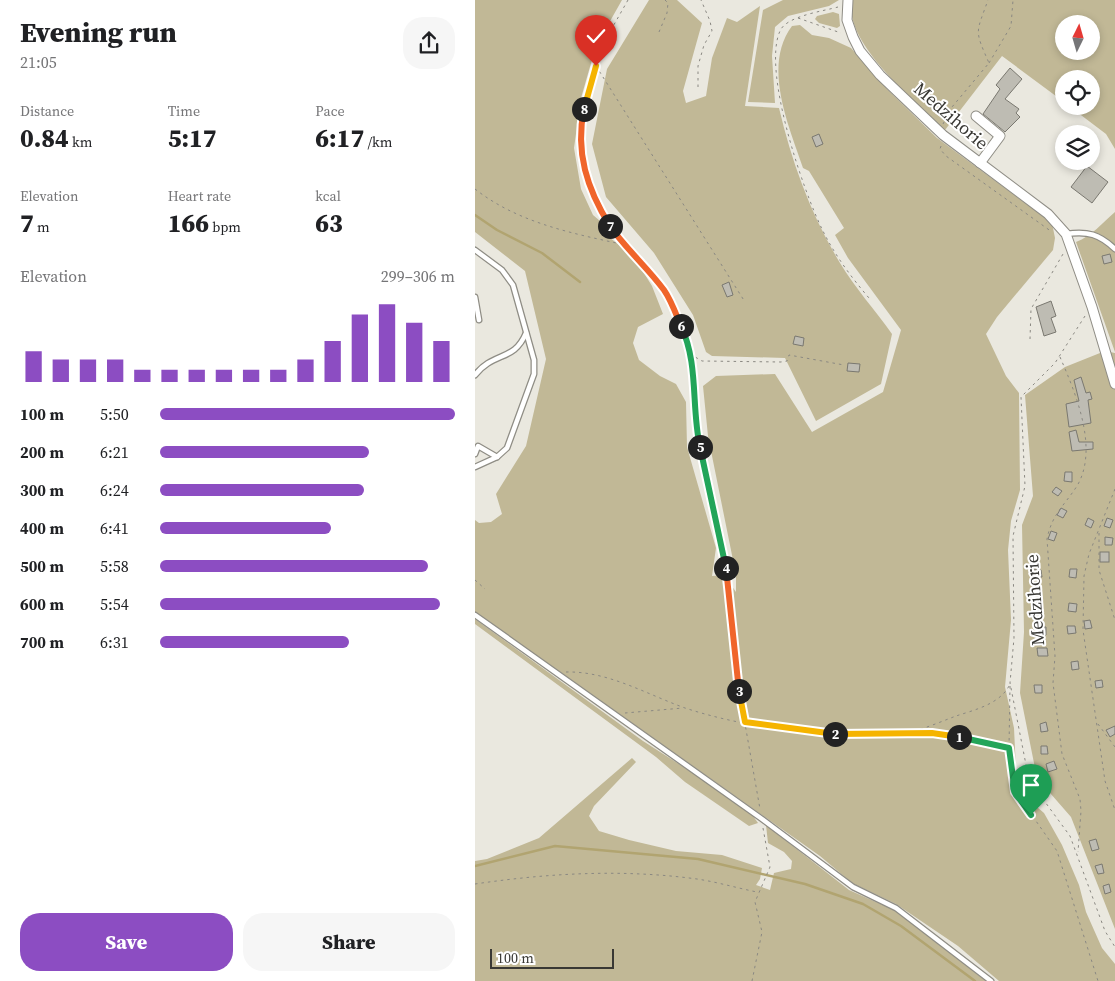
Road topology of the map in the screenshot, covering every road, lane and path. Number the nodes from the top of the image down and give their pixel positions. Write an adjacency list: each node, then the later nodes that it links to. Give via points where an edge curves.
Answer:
1 (628, 0): 11 (path, via 603,44)
2 (665, 0): 8 (path, via 668,3 667,13)
3 (701, 0): 12 (path, via 712,31 698,66)
4 (988, 0): 10 (path, via 977,26)
5 (1013, 0): 10 (path, via 1011,26)
6 (847, 2): 7 (path); 9 (street, Medzihorie, via 847,20)
7 (797, 18): 9 (path); 22 (path, via 780,30 777,43 777,88 785,122 822,229)
8 (659, 32)
9 (853, 37): 14 (street, Medzihorie, via 880,75)
10 (989, 63): 14 (path, via 952,107)
11 (596, 66): 18 (path, via 580,128 580,150 589,187); 23 (path)
12 (698, 88)
13 (976, 116): 15 (street, via 1000,136)
14 (941, 133): 15 (street, Medzihorie); 17 (path, via 940,149 946,156 1051,232)
15 (980, 163): 17 (street, Medzihorie, via 1048,214)
16 (475, 189): 18 (path, via 491,202 539,225)
17 (1068, 238): 19 (lane, via 1082,232 1096,234); 24 (street, Medzihorie); 27 (path, via 1031,309)
18 (622, 244): 28 (path, via 665,291 683,329)
19 (1115, 249)
20 (475, 250): 26 (lane, via 509,278)
21 (475, 297): 25 (lane)
22 (869, 298)
23 (745, 302)
24 (1092, 307): 29 (path); 32 (street, Medzihorie)
25 (479, 320)
26 (526, 332): 31 (lane, via 519,347 510,354 494,358); 34 (lane, via 534,374 507,448)
27 (1030, 339)
28 (689, 354): 30 (path, via 702,361 781,362 787,362 789,355); 46 (path, via 696,391 698,438 726,570 735,667)
29 (1060, 357): 43 (path, via 1026,390 1021,400 1025,486 1013,536 1014,638); 53 (path, Medzihorie, via 1085,436 1084,472 1050,525 1047,539 1055,656 1053,683 1062,754 1080,799)
30 (844, 365)
31 (475, 375)
32 (1115, 384)
33 (475, 454): 34 (lane, via 478,446)
34 (497, 457): 35 (lane)
35 (475, 467)
36 (1115, 488): 37 (path)
37 (1099, 532): 41 (path, via 1099,570); 47 (path, via 1084,576 1083,630)
38 (475, 580): 39 (path)
39 (485, 590)
40 (475, 615): 42 (lane)
41 (1115, 620)
42 (555, 672): 44 (path, via 586,672); 45 (lane)
43 (1010, 683): 48 (path, via 1002,695 985,705); 50 (path); 53 (path, via 1029,780 1061,822)
44 (687, 708): 45 (path); 46 (path)
45 (615, 714): 52 (lane)
46 (745, 722): 48 (path, via 838,734); 52 (path)
47 (1098, 723): 49 (path); 51 (path, via 1105,781)
48 (906, 733): 50 (path, via 951,736)
49 (1115, 747)
50 (1009, 748): 59 (path, via 1015,792 1057,851)
51 (1115, 810)
52 (762, 819): 55 (path, via 770,867); 58 (lane, via 853,887 896,908)
53 (1078, 852): 56 (path, via 1105,932)
54 (475, 884): 55 (path, via 577,873 629,874 697,879)
55 (758, 892): 57 (path, via 755,902 761,932)
56 (1115, 947)
57 (752, 981)
58 (991, 981)
59 (1098, 981)

